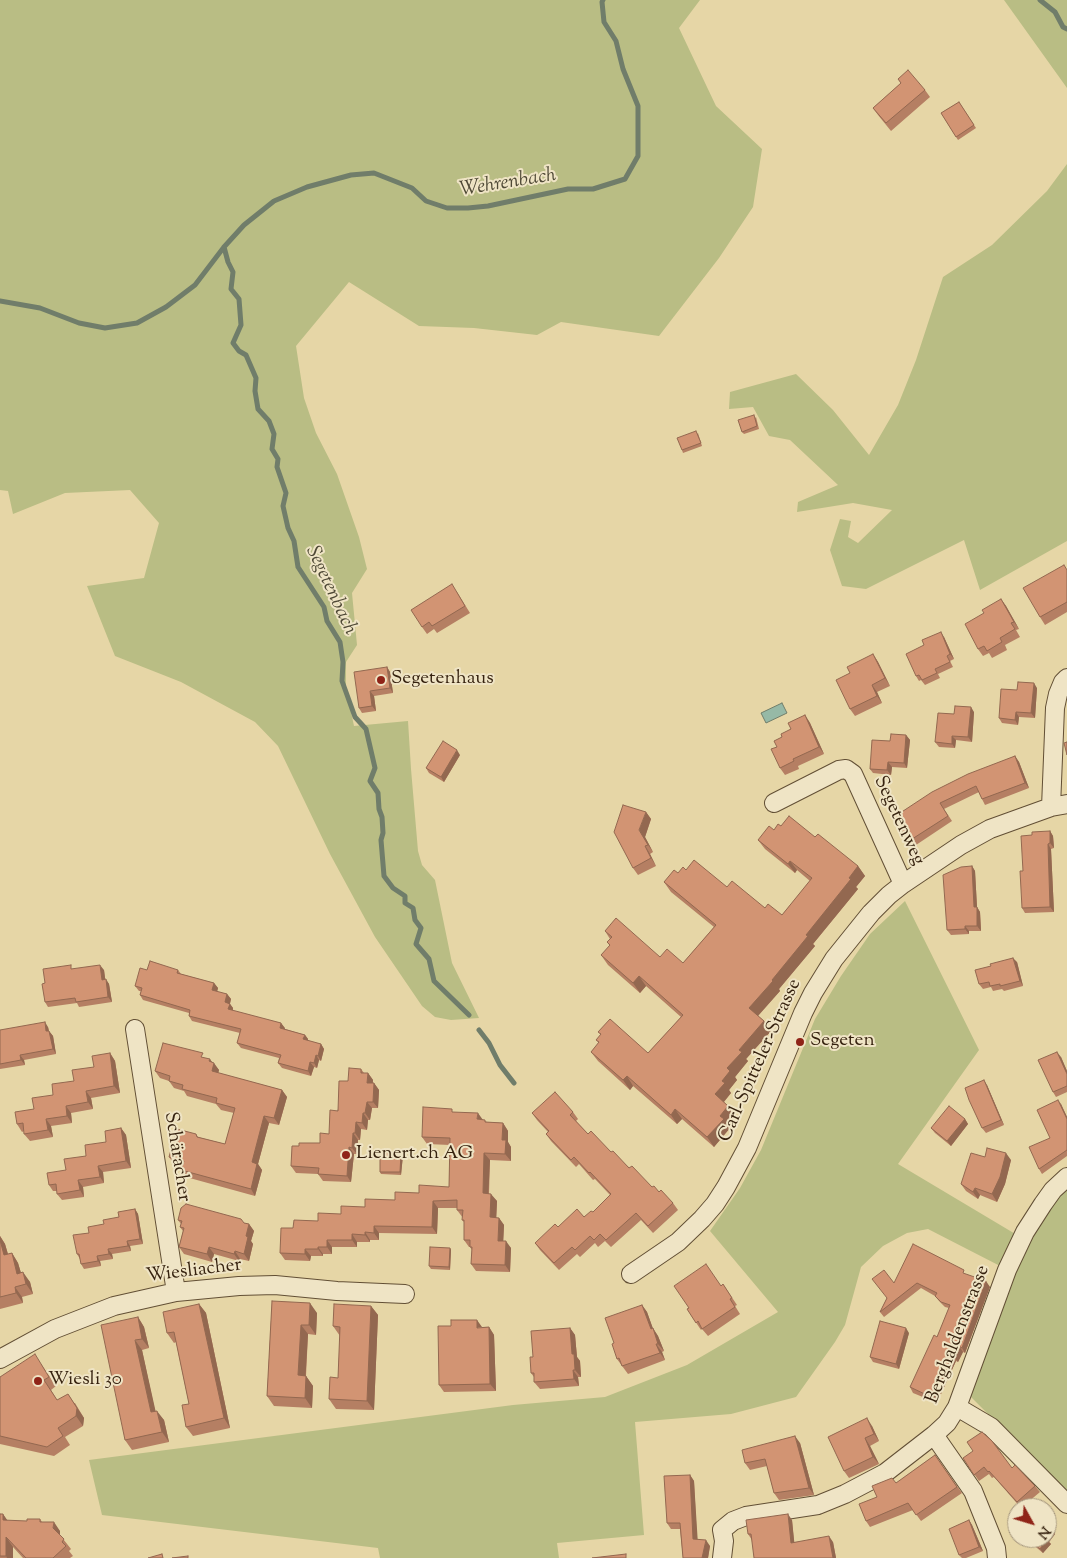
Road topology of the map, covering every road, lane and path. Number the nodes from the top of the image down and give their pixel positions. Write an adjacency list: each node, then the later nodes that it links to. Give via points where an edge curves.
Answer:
1 (1067, 678): 3 (street, via 1055,708)
2 (774, 803): 4 (street, Segetenweg, via 839,770 853,774)
3 (1059, 806): 4 (street, Carl-Spitteler-Strasse, via 990,829)
4 (903, 884): 7 (street, Carl-Spitteler-Strasse, via 871,913 823,975 803,1013 747,1148 715,1204 678,1242)
5 (135, 1029): 8 (street, Schäracher)
6 (1067, 1176): 11 (street, Berghaldenstrasse, via 1042,1204 1025,1232 1007,1270)
7 (631, 1274)
8 (176, 1292): 9 (street, Wiesliacher, via 276,1285); 10 (street, Wiesliacher, via 114,1306 55,1329)
9 (404, 1294)
10 (0, 1358)
11 (957, 1407): 12 (street, Berghaldenstrasse); 13 (street, via 991,1427)
12 (934, 1435): 14 (street, Berghaldenstrasse, via 885,1473 845,1494 818,1505 746,1516 733,1521 722,1530); 15 (street, via 973,1491)
13 (1067, 1504)
14 (722, 1558)
15 (997, 1558)

